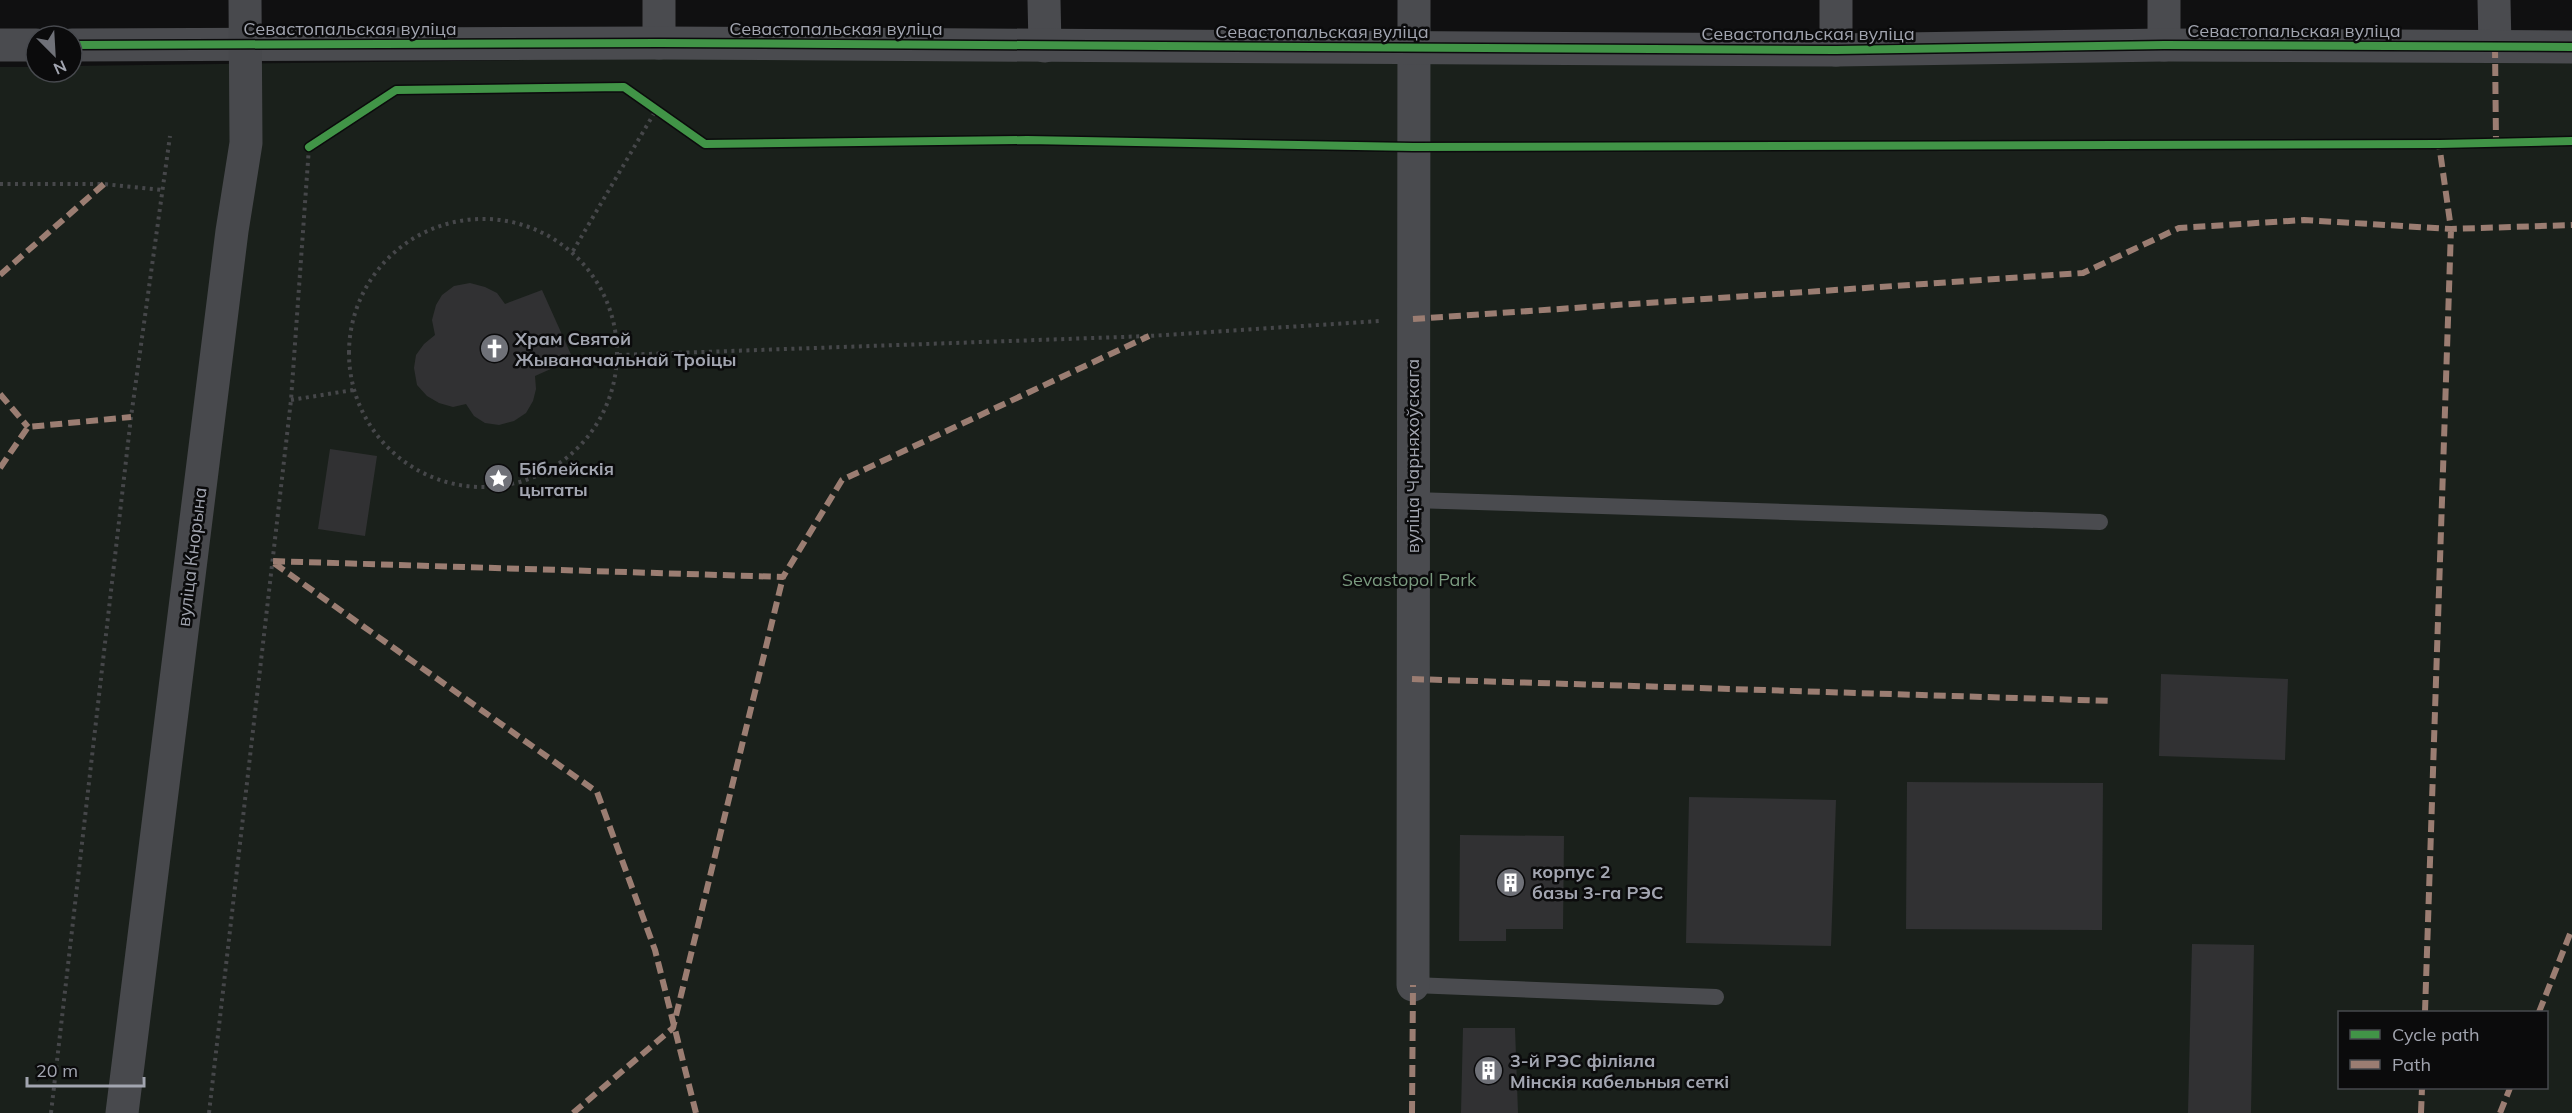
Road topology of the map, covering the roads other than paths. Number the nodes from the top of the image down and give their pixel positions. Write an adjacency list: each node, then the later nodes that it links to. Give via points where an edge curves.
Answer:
1 (245, 0): 9 (main road, вуліца Кнорына)
2 (659, 0): 8 (street)
3 (1044, 0): 14 (street)
4 (1414, 0): 17 (street, вуліца Чарняхоўскага)
5 (1836, 0): 18 (street)
6 (2164, 0): 13 (street)
7 (2494, 0): 15 (street)
8 (659, 43): 9 (street, Севастопальская вуліца); 14 (street, Севастопальская вуліца)
9 (245, 44): 12 (street, Севастопальская вуліца); 23 (main road, вуліца Кнорына, via 246,143)
10 (0, 45): 11 (street)
11 (24, 45)
12 (84, 45)
13 (2164, 45): 15 (street, Севастопальская вуліца); 18 (street, Севастопальская вуліца)
14 (1045, 46): 17 (street, Севастопальская вуліца)
15 (2496, 46): 16 (street, Севастопальская вуліца)
16 (2572, 46)
17 (1415, 48): 18 (street, Севастопальская вуліца); 19 (street, вуліца Чарняхоўскага)
18 (1836, 50)
19 (1413, 500): 20 (lane); 21 (street, вуліца Чарняхоўскага)
20 (2100, 522)
21 (1413, 985): 22 (lane)
22 (1716, 997)
23 (122, 1113)

